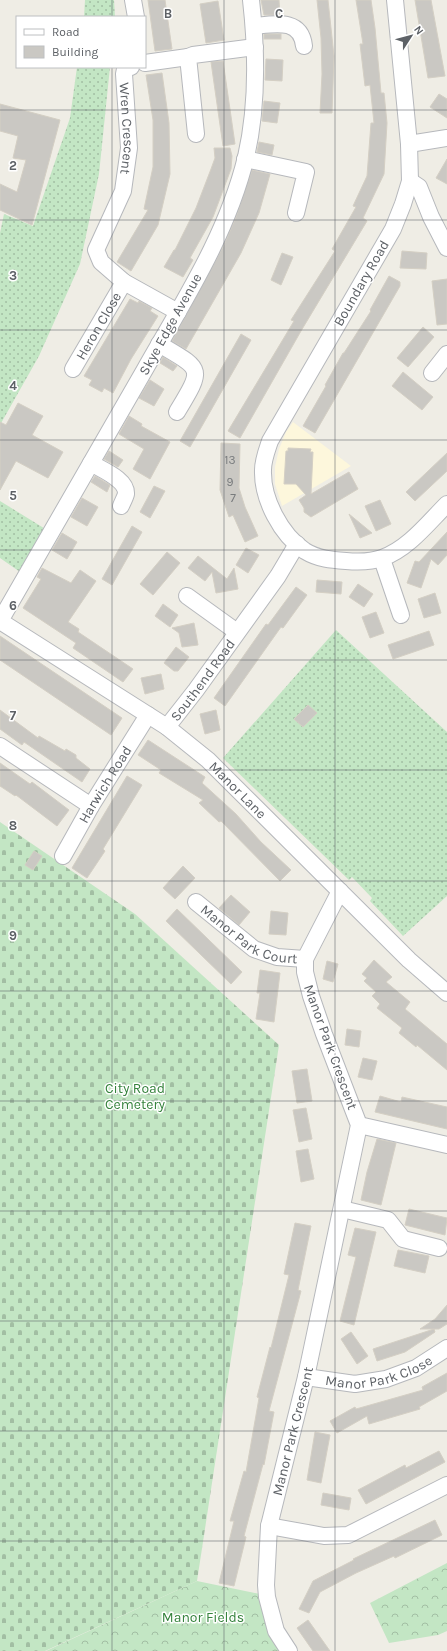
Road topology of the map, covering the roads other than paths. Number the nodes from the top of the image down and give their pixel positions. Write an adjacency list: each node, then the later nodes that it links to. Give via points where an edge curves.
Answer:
1 (133, 0): 4 (street)
2 (251, 0): 5 (street, Skye Edge Avenue)
3 (395, 0): 13 (street, Boundary Road)
4 (136, 16)
5 (254, 26): 6 (street, via 292,26 303,37); 7 (street, Skye Edge Avenue)
6 (304, 46)
7 (255, 47): 8 (street); 14 (street, Skye Edge Avenue, via 254,108)
8 (188, 57): 9 (street); 11 (street)
9 (146, 63)
10 (128, 68): 18 (street, Wren Crescent, via 124,74 129,148 123,191 96,250 101,262)
11 (196, 134)
12 (447, 138): 13 (street)
13 (408, 144): 15 (street, Boundary Road)
14 (245, 159): 16 (street, via 306,172); 19 (street, Skye Edge Avenue, via 226,220)
15 (410, 181): 17 (street, via 419,187); 28 (street, Boundary Road, via 393,229 270,441 264,458 267,497 281,525)
16 (296, 212)
17 (447, 248)
18 (124, 282): 19 (street, Wren Crescent); 22 (street, Heron Close)
19 (178, 312): 20 (street, Skye Edge Avenue)
20 (159, 344): 24 (street, via 190,362 196,375 194,384); 25 (street, Skye Edge Avenue)
21 (447, 354): 23 (street)
22 (73, 369)
23 (432, 373)
24 (178, 412)
25 (91, 463): 27 (street, via 120,481 125,488 126,496); 32 (street, Skye Edge Avenue)
26 (447, 504): 29 (street, via 407,544)
27 (121, 506)
28 (297, 544): 29 (street, via 305,551 327,560 354,562); 33 (street, Southend Road, via 278,576)
29 (382, 559): 31 (street)
30 (187, 596): 33 (street, Southend Road)
31 (401, 615)
32 (0, 621): 34 (street, Manor Lane)
33 (237, 632): 35 (street, Southend Road)
34 (148, 715): 35 (street, Manor Lane); 37 (street, Harwich Road)
35 (167, 727): 39 (street, Manor Lane, via 208,760)
36 (0, 746): 37 (street)
37 (91, 806): 38 (street, Harwich Road)
38 (63, 856)
39 (340, 891): 41 (street); 42 (street, Manor Lane, via 409,960)
40 (196, 902): 41 (street, Manor Park Court, via 254,949 277,957)
41 (305, 958): 43 (street, Manor Park Crescent, via 305,972 311,996)
42 (447, 993)
43 (359, 1125): 44 (street); 45 (street, Manor Park Crescent)
44 (447, 1145)
45 (342, 1209): 46 (street, via 388,1220 403,1239); 48 (street, Manor Park Crescent)
46 (439, 1248)
47 (447, 1348): 48 (street, Manor Park Close, via 416,1368 386,1379 355,1384)
48 (306, 1377): 50 (street, Manor Park Crescent)
49 (447, 1485): 50 (street, via 348,1535 324,1536)
50 (269, 1526): 51 (street, Manor Park Crescent, via 267,1597 276,1631)
51 (289, 1651)

